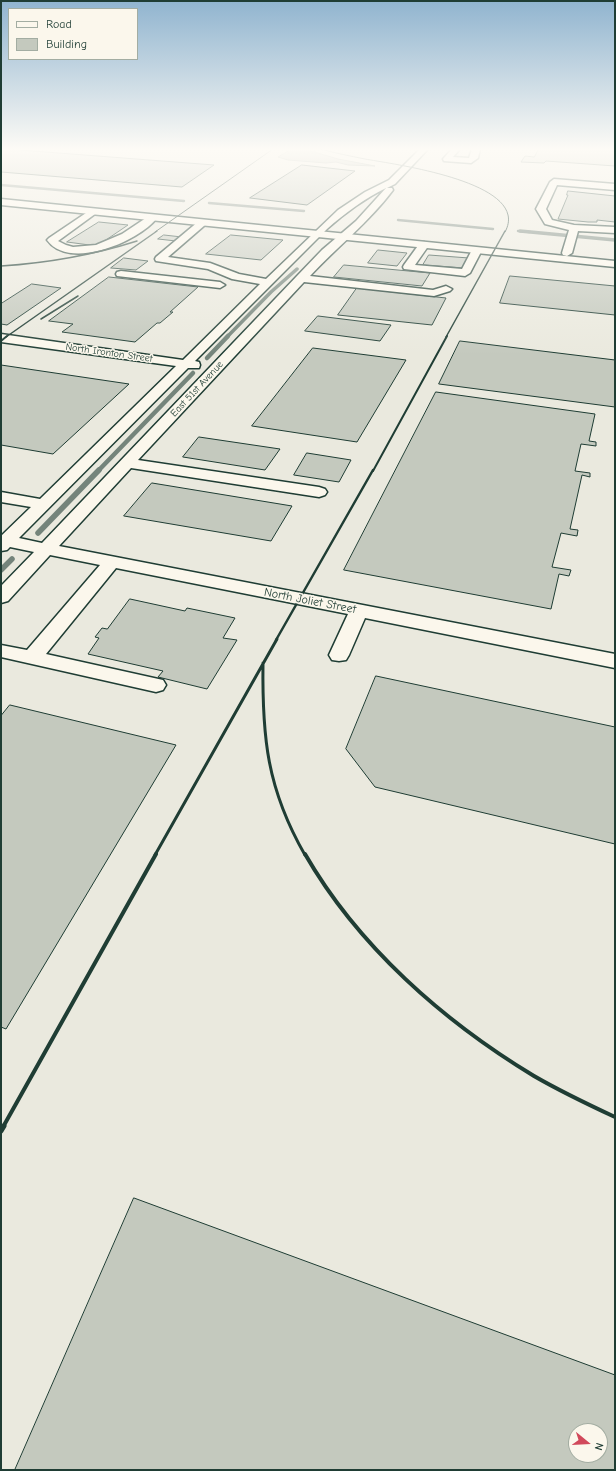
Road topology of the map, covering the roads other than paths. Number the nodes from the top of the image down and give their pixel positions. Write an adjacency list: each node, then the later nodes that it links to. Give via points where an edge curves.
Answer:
1 (84, 218): 3 (street, via 52,240 56,245 67,249 101,248 136,231)
2 (148, 218): 3 (street)
3 (152, 218): 8 (street)
4 (201, 218): 10 (street)
5 (334, 218): 10 (street, East 51st Avenue)
6 (363, 218): 9 (street, East 51st Avenue)
7 (546, 218): 12 (street, via 548,222)
8 (202, 223): 10 (street); 21 (street, via 160,259 210,266 236,278)
9 (352, 229): 10 (street); 13 (street, East 51st Avenue); 16 (street)
10 (320, 230): 13 (street); 21 (street, East 51st Avenue)
11 (615, 230): 12 (street)
12 (573, 234): 16 (street)
13 (342, 237): 14 (street); 20 (street, East 51st Avenue)
14 (424, 245): 15 (street); 15 (street, via 408,267 465,273)
15 (477, 250): 18 (street)
16 (567, 253): 17 (street)
17 (615, 258)
18 (615, 264)
19 (121, 274): 22 (street)
20 (302, 278): 23 (street, via 434,293); 28 (street, East 51st Avenue)
21 (267, 282): 25 (street, East 51st Avenue)
22 (220, 289)
23 (446, 289)
24 (239, 293): 25 (street)
25 (254, 295): 27 (street, East 51st Avenue)
26 (1, 338): 27 (street, North Ironton Street)
27 (184, 364): 28 (street, North Ironton Street); 32 (street, East 51st Avenue)
28 (216, 368): 29 (street, East 51st Avenue)
29 (128, 463): 30 (street); 34 (street, East 51st Avenue)
30 (319, 492)
31 (1, 497): 32 (street)
32 (43, 504): 33 (street, East 51st Avenue)
33 (3, 543): 34 (street, North Joliet Street)
34 (46, 549): 35 (street, North Joliet Street); 36 (street, East 51st Avenue)
35 (112, 562): 37 (street, North Joliet Street); 40 (street)
36 (1, 597)
37 (359, 611): 39 (street); 41 (street, North Joliet Street)
38 (1, 651): 40 (street)
39 (339, 655)
40 (32, 658): 42 (street)
41 (615, 661)
42 (156, 685)

